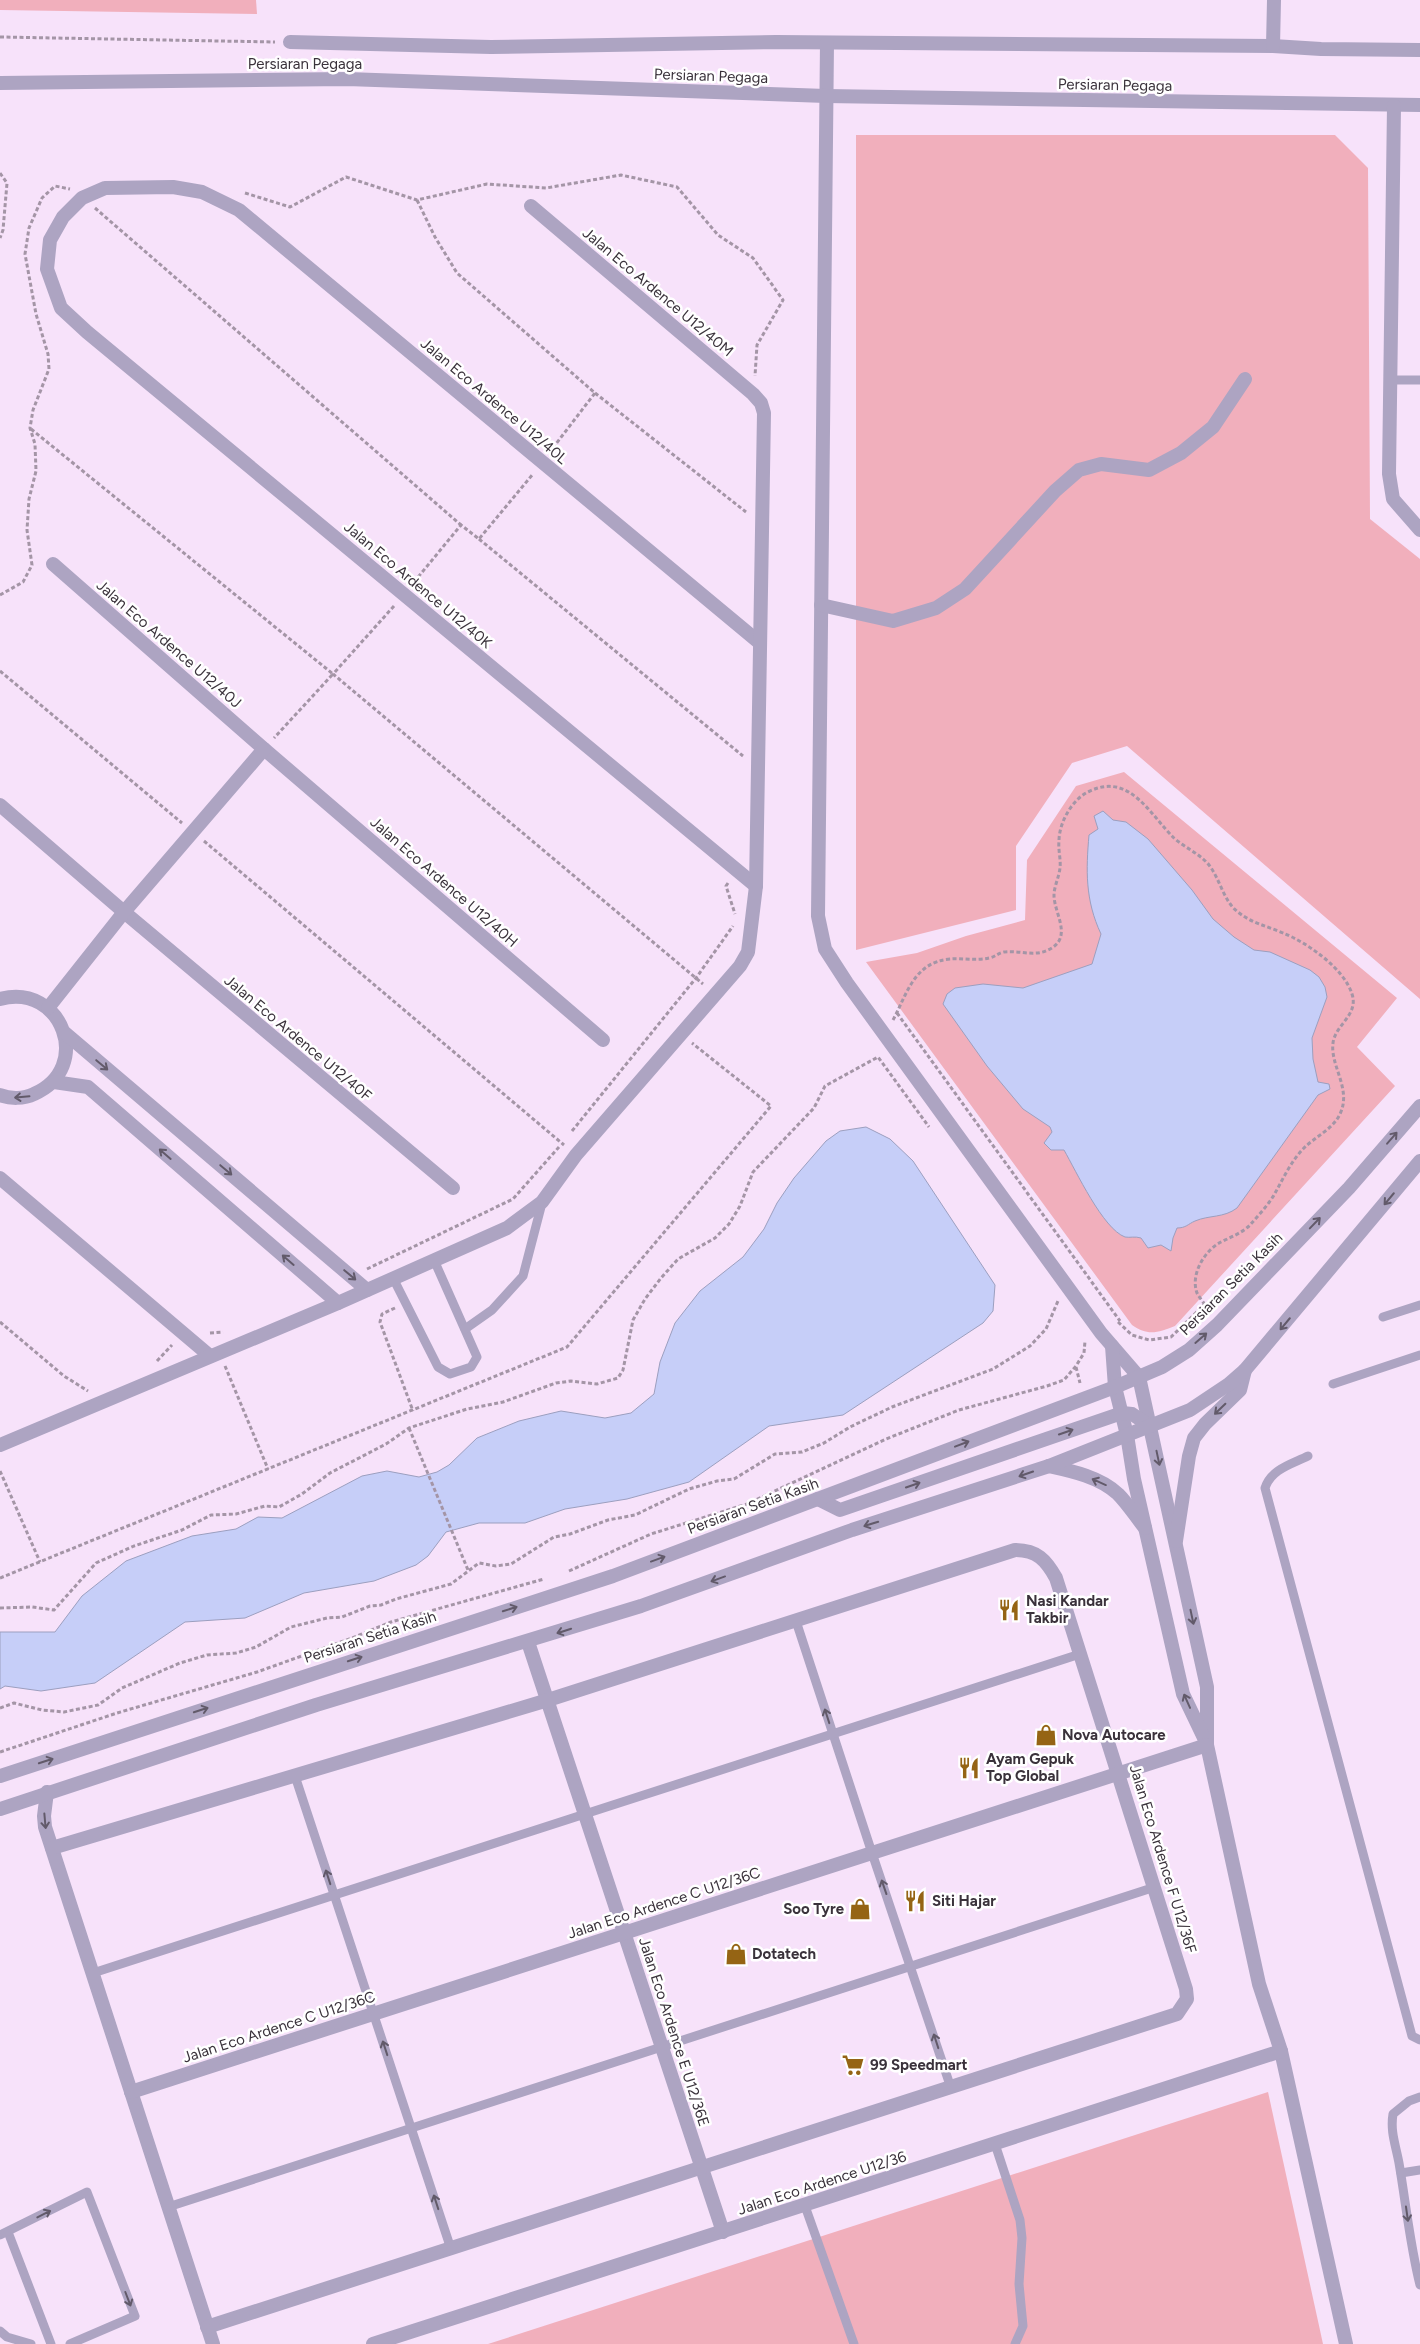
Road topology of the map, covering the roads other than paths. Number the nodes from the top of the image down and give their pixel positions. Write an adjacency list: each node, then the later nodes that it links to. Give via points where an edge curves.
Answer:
1 (1274, 0): 4 (street)
2 (290, 42): 3 (street, Persiaran Pegaga, via 491,47)
3 (827, 43): 4 (street, Persiaran Pegaga); 7 (street)
4 (1273, 46): 5 (street, Persiaran Pegaga)
5 (1420, 50)
6 (0, 83): 7 (street, Persiaran Pegaga, via 347,79)
7 (826, 96): 9 (street, Persiaran Pegaga); 17 (street)
8 (1420, 105): 9 (street, Persiaran Pegaga)
9 (1394, 106): 13 (street)
10 (531, 206): 18 (street, Jalan Eco Ardence U12/40M, via 762,403)
11 (61, 308): 18 (street, Jalan Eco Ardence U12/40L, via 47,269 50,240 63,216 82,198 105,188 173,187 202,192 239,210); 21 (street, Jalan Eco Ardence U12/40K)
12 (1245, 379): 17 (street, via 1212,427 1181,453 1150,470 1101,464 1079,470 1055,491 965,589 936,608 893,621)
13 (1390, 380): 14 (lane); 15 (street, via 1389,474 1394,499)
14 (1420, 380)
15 (1420, 530)
16 (54, 564): 19 (street, Jalan Eco Ardence U12/40J)
17 (821, 605): 41 (street, via 818,916 825,949)
18 (760, 643): 21 (street)
19 (264, 749): 22 (street); 26 (street, Jalan Eco Ardence U12/40H)
20 (0, 805): 22 (street, Jalan Eco Ardence U12/40F)
21 (756, 886): 33 (street, via 748,952 740,966 576,1155)
22 (124, 912): 24 (street); 32 (street, Jalan Eco Ardence U12/40F)
23 (0, 1000): 24 (street, via 28,998)
24 (48, 1008): 25 (street)
25 (64, 1033): 27 (street, via 65,1060); 36 (street, one-way to 36)
26 (603, 1040)
27 (54, 1082): 28 (street, one-way to 28, via 30,1096); 37 (street, one-way to 27, via 88,1087)
28 (0, 1095)
29 (1420, 1106): 45 (street, Persiaran Setia Kasih, one-way to 29, via 1189,1350 1217,1325 1348,1188)
30 (1420, 1161): 44 (street, one-way to 44)
31 (0, 1178): 42 (street, via 185,1335)
32 (452, 1188)
33 (542, 1202): 34 (street, via 507,1228); 40 (lane, via 523,1276 492,1310)
34 (434, 1260): 35 (street); 40 (lane)
35 (393, 1278): 36 (street); 40 (lane, via 438,1367 450,1374 471,1367 477,1357)
36 (367, 1290): 37 (street)
37 (338, 1303): 42 (street)
38 (1420, 1305): 39 (lane)
39 (1383, 1317)
40 (464, 1329)
41 (1112, 1346): 45 (street); 47 (street)
42 (215, 1354): 51 (street)
43 (1420, 1354): 46 (lane)
44 (1245, 1370): 49 (street, via 1190,1410); 56 (street, one-way to 56, via 1240,1390 1194,1438)
45 (1139, 1377): 47 (street, Persiaran Setia Kasih); 49 (street)
46 (1333, 1384)
47 (1115, 1387): 48 (street); 54 (street, Persiaran Setia Kasih, one-way to 47)
48 (1122, 1413): 49 (street, via 1132,1414); 50 (street); 54 (street, one-way to 48, via 840,1510)
49 (1150, 1426): 50 (street); 56 (street, one-way to 56)
50 (1127, 1435): 53 (street); 55 (street)
51 (0, 1445)
52 (1308, 1456): 77 (lane, via 1278,1470 1265,1488 1412,2036)
53 (1049, 1466): 55 (street, one-way to 53, via 1118,1494 1105,1484); 58 (street, one-way to 58)
54 (818, 1499): 64 (street, Persiaran Setia Kasih, one-way to 54, via 613,1576)
55 (1145, 1528): 62 (street, one-way to 55, via 1183,1694)
56 (1176, 1541): 62 (street, one-way to 62, via 1208,1687)
57 (796, 1620): 59 (street, Jalan Eco Ardence F U12/36F, via 1015,1550 1032,1552 1047,1562 1056,1578); 60 (street); 61 (lane, one-way to 57)
58 (528, 1642): 60 (street, Jalan Eco Ardence E U12/36E); 66 (street, via 316,1705)
59 (1080, 1654): 61 (lane); 63 (street, Jalan Eco Ardence F U12/36F)
60 (548, 1700): 65 (street); 68 (street, Jalan Eco Ardence E U12/36E)
61 (833, 1734): 68 (lane); 70 (lane)
62 (1207, 1745): 63 (street, Jalan Eco Ardence C U12/36C); 79 (street, via 1259,1984)
63 (1119, 1774): 70 (street, Jalan Eco Ardence C U12/36C); 71 (street, Jalan Eco Ardence F U12/36F)
64 (0, 1776)
65 (295, 1776): 69 (street); 72 (lane, one-way to 65)
66 (47, 1792): 67 (street); 69 (street, one-way to 69, via 45,1828)
67 (0, 1809)
68 (585, 1814): 72 (lane); 73 (street, Jalan Eco Ardence E U12/36E)
69 (52, 1848): 75 (street)
70 (872, 1853): 73 (street, Jalan Eco Ardence C U12/36C); 74 (lane, one-way to 70)
71 (1155, 1887): 74 (lane); 80 (street, Jalan Eco Ardence F U12/36F, via 1186,1989 1187,1999 1177,2014)
72 (334, 1895): 75 (lane); 76 (lane)
73 (625, 1933): 76 (street, Jalan Eco Ardence C U12/36C); 78 (street, Jalan Eco Ardence E U12/36E)
74 (911, 1966): 78 (lane); 80 (lane, one-way to 74)
75 (93, 1973): 81 (street)
76 (374, 2014): 81 (street, Jalan Eco Ardence C U12/36C); 83 (lane, one-way to 76)
77 (1420, 2040)
78 (662, 2047): 83 (lane); 85 (street, Jalan Eco Ardence E U12/36E)
79 (1281, 2051): 84 (street, Jalan Eco Ardence U12/36); 104 (street)
80 (951, 2088): 85 (street)
81 (131, 2092): 89 (street)
82 (1420, 2097): 87 (lane, via 1393,2114 1391,2127)
83 (411, 2128): 89 (lane); 92 (lane, one-way to 83)
84 (995, 2144): 88 (street, Jalan Eco Ardence U12/36); 103 (lane, via 1020,2220 1022,2238 1019,2284 1023,2326)
85 (702, 2168): 90 (street, Jalan Eco Ardence E U12/36E); 92 (street)
86 (1420, 2170): 87 (lane)
87 (1401, 2173): 93 (lane, one-way to 93)
88 (805, 2206): 90 (street, Jalan Eco Ardence U12/36); 102 (lane)
89 (168, 2207): 95 (street)
90 (723, 2232): 101 (street, Jalan Eco Ardence U12/36)
91 (4, 2234): 98 (lane); 99 (lane, one-way to 99, via 86,2192 135,2316)
92 (451, 2249): 95 (street)
93 (1416, 2254): 94 (lane)
94 (1420, 2285)
95 (207, 2327): 100 (street)
96 (0, 2331): 97 (lane, via 7,2337)
97 (31, 2344)
98 (51, 2344)
99 (70, 2344)
100 (213, 2344)
101 (373, 2344)
102 (854, 2344)
103 (1015, 2344)
104 (1346, 2344)

